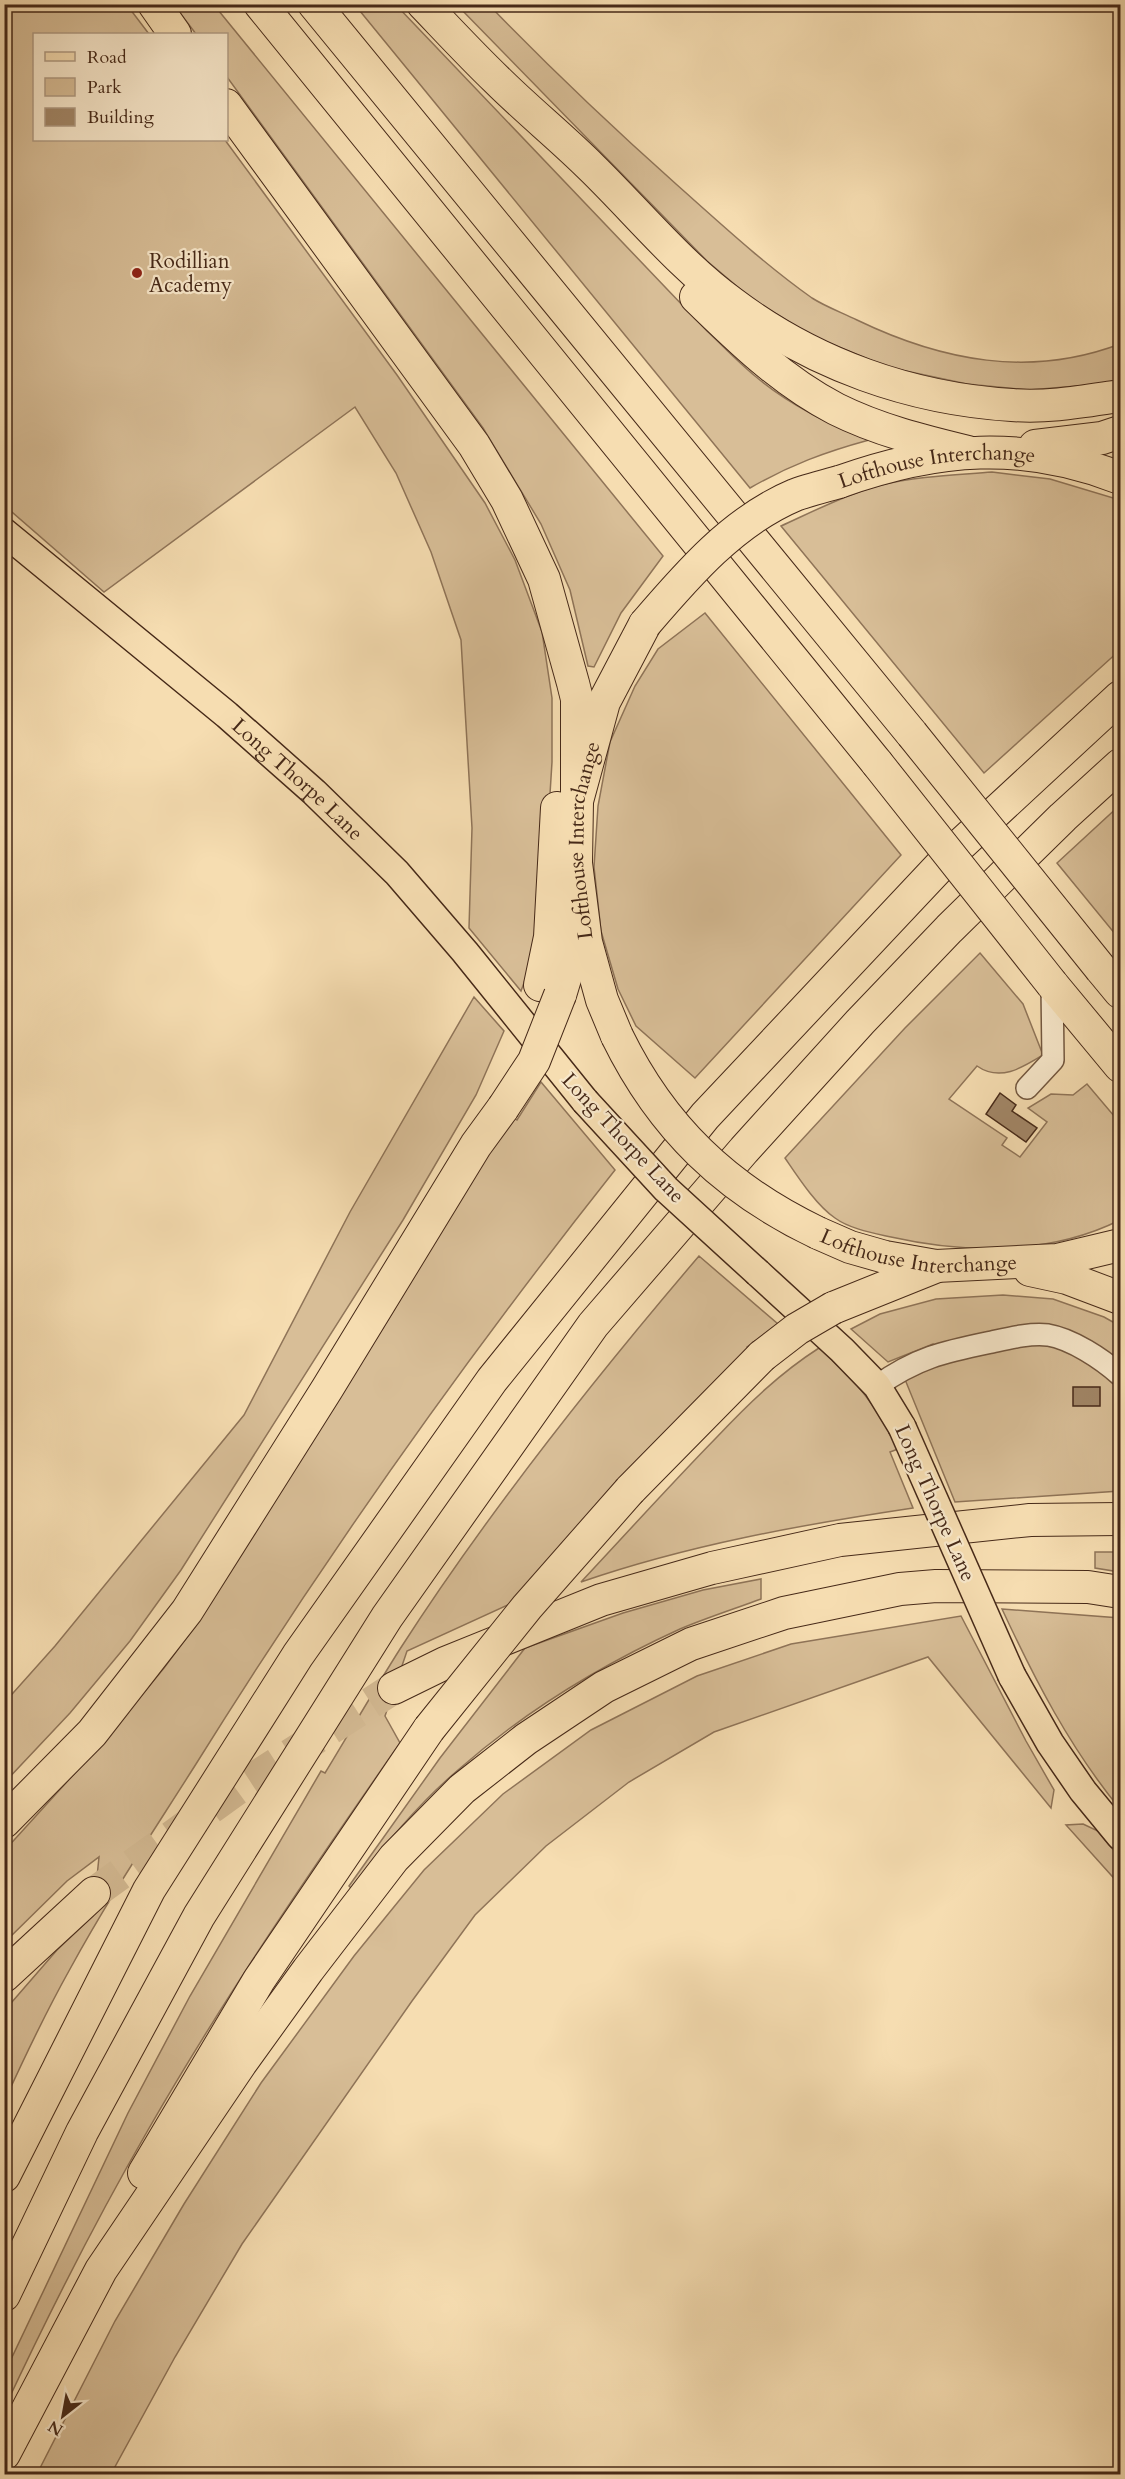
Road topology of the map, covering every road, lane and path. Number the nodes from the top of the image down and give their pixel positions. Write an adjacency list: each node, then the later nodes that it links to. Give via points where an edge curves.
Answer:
1 (154, 4): 5 (highway)
2 (260, 4): 19 (highway, bridge)
3 (314, 4): 18 (highway, bridge)
4 (423, 4): 6 (highway)
5 (175, 33)
6 (496, 80): 8 (highway, via 579,154 689,267 731,303 797,347 881,381 949,398 1014,405); 10 (highway, via 613,215 779,373 810,394 867,422 917,440)
7 (228, 108): 13 (highway, via 474,446 507,500 540,569)
8 (1120, 396)
9 (1120, 432): 10 (highway, via 1102,438)
10 (980, 452): 11 (highway, Lofthouse Interchange, via 1052,457); 16 (highway, Lofthouse Interchange, bridge, via 898,464 794,496 750,520 691,570 645,624 604,702)
11 (1120, 478)
12 (4, 532): 28 (main road, Long Thorpe Lane, bridge, via 227,715 397,873 585,1101 666,1189)
13 (558, 624): 16 (highway, via 577,699); 20 (highway, via 561,695)
14 (1120, 697): 36 (highway, via 957,848 705,1116 492,1380 298,1655 149,1890)
15 (1120, 765): 38 (highway, via 949,929 860,1022 593,1325 387,1617 199,1916 82,2132)
16 (577, 801): 17 (highway, Lofthouse Interchange)
17 (580, 908): 20 (highway, via 573,952); 25 (highway, Lofthouse Interchange, bridge, via 592,970 617,1036 645,1088 706,1160 758,1201 818,1233 885,1257)
18 (1111, 981)
19 (1052, 984): 21 (highway); 22 (lane, via 1053,1060)
20 (550, 990): 32 (highway, bridge, via 534,1060 498,1105 327,1389 187,1611 92,1733)
21 (1120, 1066)
22 (1027, 1088)
23 (1120, 1245): 24 (highway, Lofthouse Interchange, via 1057,1260)
24 (1003, 1264): 25 (highway, Lofthouse Interchange); 26 (highway, via 1067,1278)
25 (936, 1266): 37 (highway, bridge, via 833,1308 762,1356 630,1490 527,1607 429,1729 313,1898 146,2168)
26 (1120, 1298)
27 (1120, 1375): 28 (lane, via 1080,1348 1048,1335 1018,1336 936,1353)
28 (877, 1386): 33 (main road, Long Thorpe Lane, bridge, via 902,1427 1012,1676 1050,1743)
29 (1120, 1518): 31 (highway, via 1030,1520 840,1540 712,1568 601,1600 445,1663)
30 (1120, 1592): 37 (highway, via 1065,1587 900,1589 784,1613 691,1644 604,1687 526,1739 462,1789 394,1858 248,2054)
31 (394, 1688)
32 (4, 1822)
33 (1120, 1836)
34 (94, 1893): 35 (highway)
35 (4, 1976)
36 (4, 2176)
37 (101, 2270): 39 (highway)
38 (4, 2295)
39 (4, 2454)

